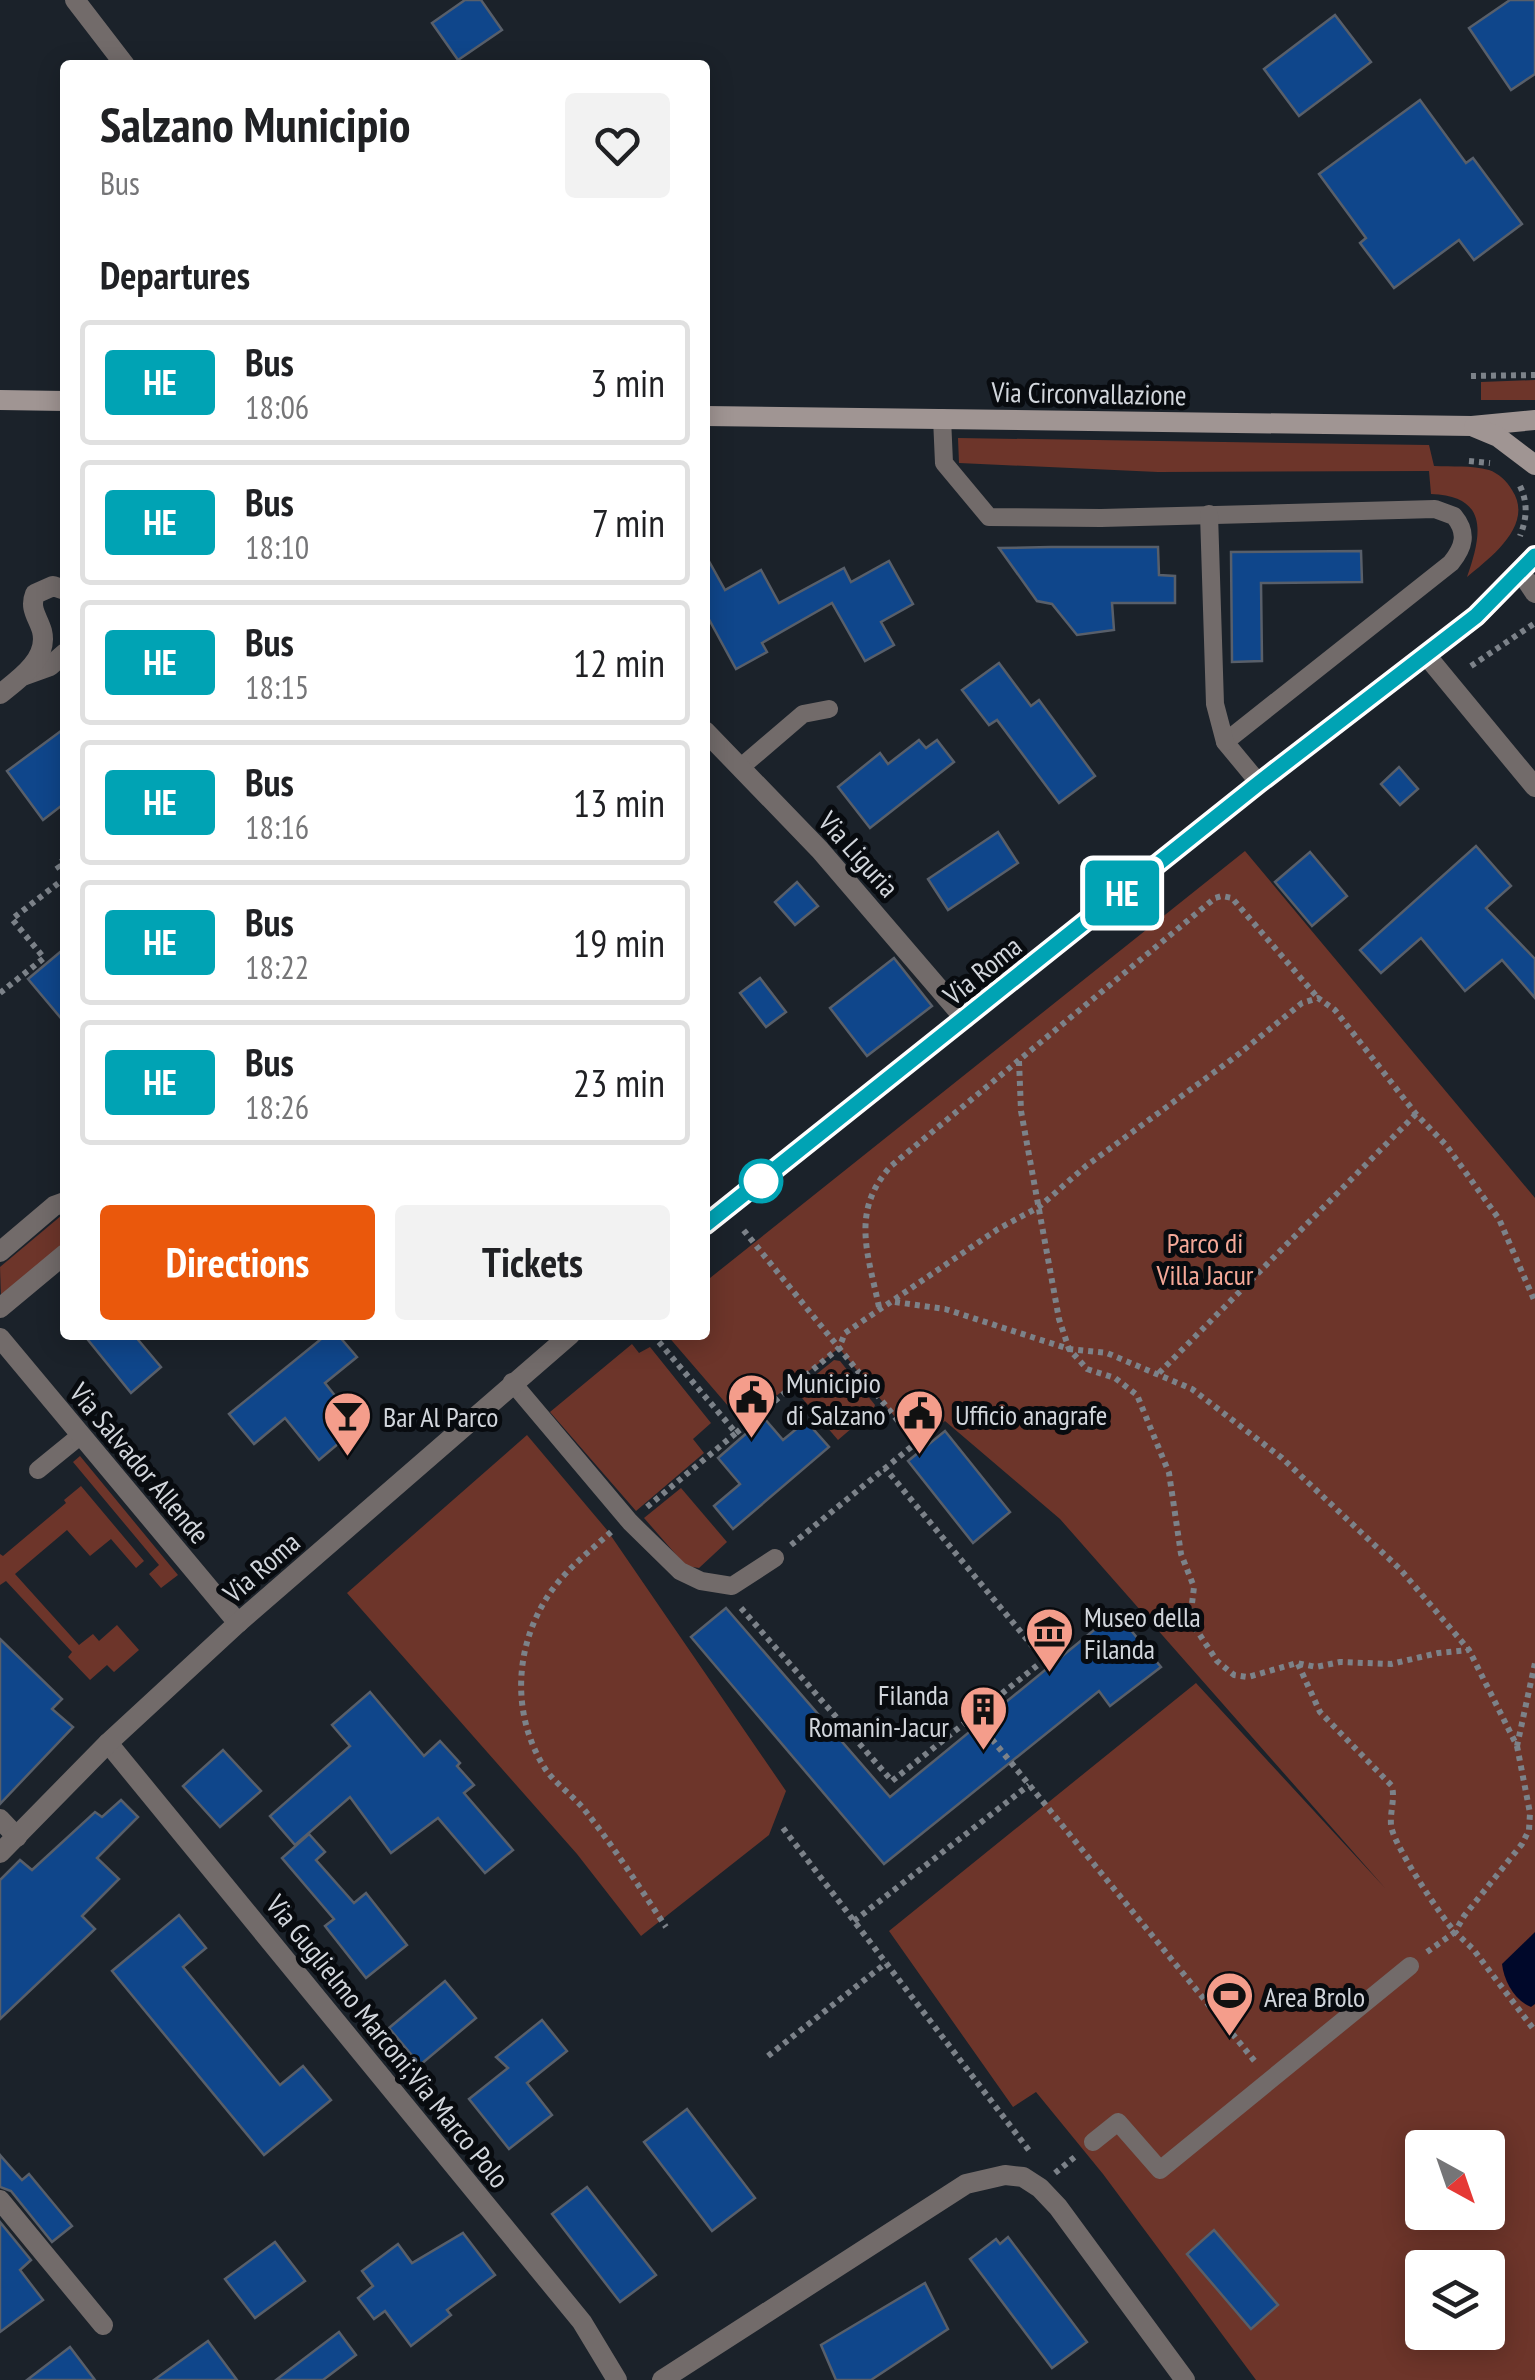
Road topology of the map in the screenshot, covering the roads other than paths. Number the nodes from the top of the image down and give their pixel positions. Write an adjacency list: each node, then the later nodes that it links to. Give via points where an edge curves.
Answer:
1 (75, 0): 2 (street)
2 (121, 60)
3 (0, 400): 4 (main road)
4 (60, 401)
5 (710, 416): 6 (main road, Via Circonvallazione)
6 (942, 418): 8 (main road, Via Circonvallazione); 10 (lane, via 944,464 989,516)
7 (1535, 420): 8 (main road, Via Circonvallazione)
8 (1472, 426): 9 (main road, Via Circonvallazione)
9 (1535, 465)
10 (1208, 514): 21 (lane, via 1215,704); 21 (lane, via 1435,509 1454,516 1464,534 1451,563)
11 (1535, 556): 14 (street, Via Roma)
12 (1532, 583): 14 (street, Via Roma)
13 (60, 588): 17 (street, via 35,594 43,642)
14 (1484, 610): 15 (street, Via Roma)
15 (1426, 656): 23 (street, Via Roma); 24 (street)
16 (60, 657): 17 (street)
17 (25, 674): 18 (street)
18 (0, 694)
19 (830, 709): 22 (lane, via 803,714)
20 (710, 737): 22 (street, Via Liguria)
21 (1225, 742): 23 (lane)
22 (740, 767): 25 (street, Via Liguria)
23 (1259, 783): 25 (street, Via Roma)
24 (1535, 787)
25 (966, 1019): 27 (street, Via Roma)
26 (60, 1204): 28 (street)
27 (710, 1221)
28 (0, 1252)
29 (60, 1258): 30 (street)
30 (0, 1308)
31 (0, 1338): 34 (street, Via Salvador Allende)
32 (564, 1340): 33 (street, Via Roma)
33 (512, 1382): 36 (lane, via 680,1571 732,1586); 37 (street, Via Roma)
34 (81, 1435): 35 (lane); 37 (street, Via Salvador Allende)
35 (38, 1470)
36 (775, 1558)
37 (238, 1623): 38 (street, Via Roma)
38 (108, 1743): 40 (street, Via Roma); 46 (street, Via Guglielmo Marconi;Via Marco Polo, via 582,2322)
39 (0, 1819): 40 (street)
40 (17, 1837): 41 (street, Via Roma)
41 (0, 1853)
42 (1410, 1966): 43 (lane, via 1160,2170 1118,2122)
43 (1093, 2142)
44 (0, 2200): 45 (street)
45 (103, 2325)
46 (616, 2380)
47 (662, 2380): 48 (street, via 966,2184 1005,2175 1045,2183)
48 (1185, 2380)

